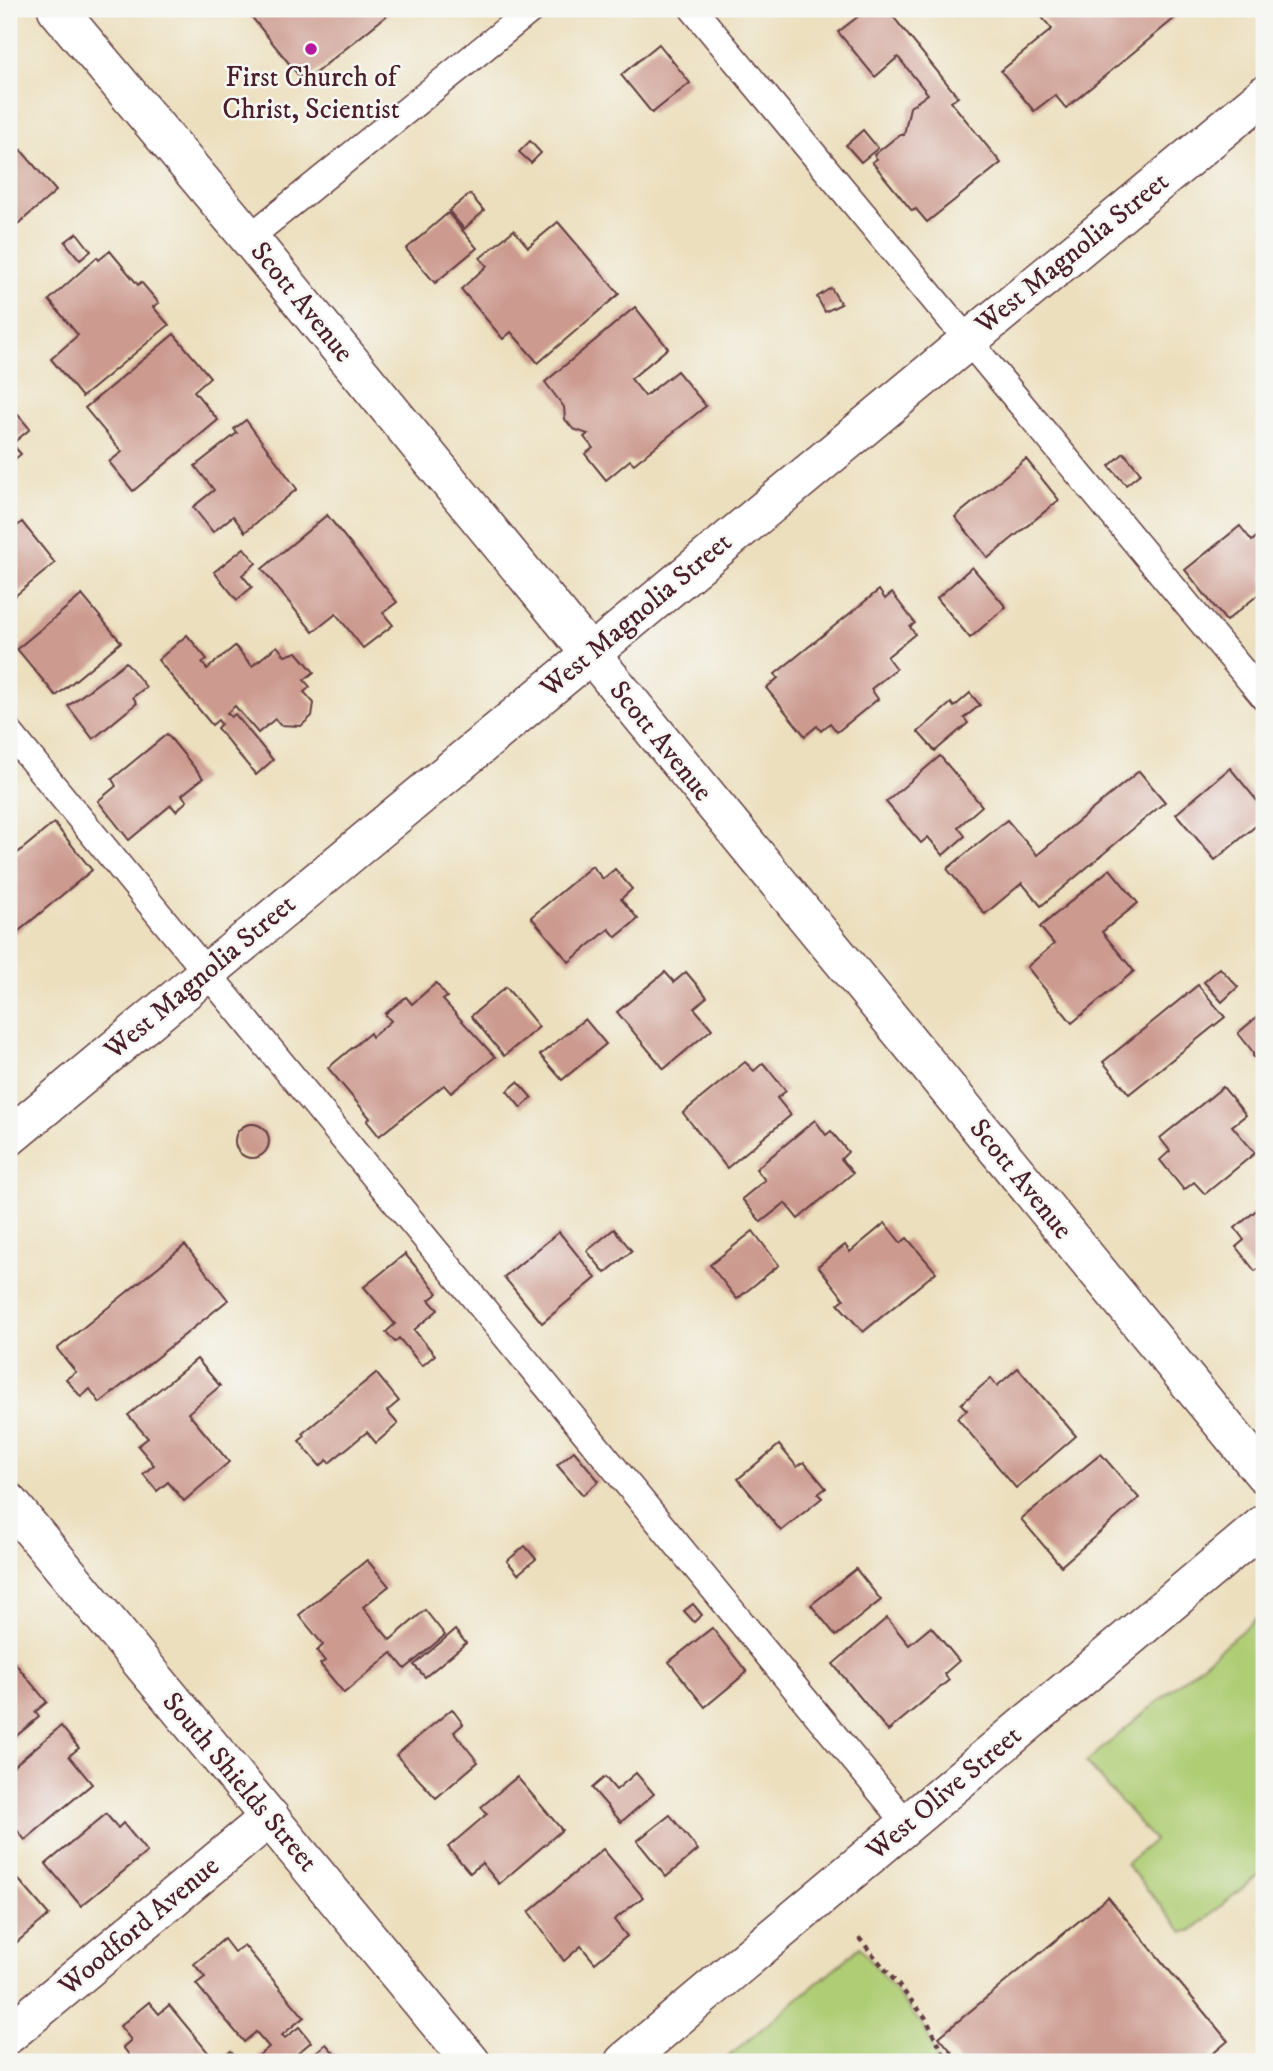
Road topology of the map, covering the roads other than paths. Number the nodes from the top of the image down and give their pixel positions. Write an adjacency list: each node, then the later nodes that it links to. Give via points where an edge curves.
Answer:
1 (57, 9): 5 (street, Scott Avenue)
2 (532, 9): 5 (lane)
3 (693, 9): 6 (lane)
4 (1264, 95): 6 (street, West Magnolia Street)
5 (248, 238): 7 (street, Scott Avenue)
6 (967, 338): 7 (street, West Magnolia Street); 8 (lane)
7 (590, 654): 10 (street, West Magnolia Street); 12 (street, Scott Avenue)
8 (1264, 697)
9 (9, 732): 10 (lane)
10 (206, 972): 11 (street, West Magnolia Street); 16 (lane)
11 (9, 1137)
12 (1264, 1474)
13 (9, 1502): 15 (street, South Shields Street)
14 (1264, 1524): 16 (street, West Olive Street)
15 (270, 1817): 17 (street, Woodford Avenue); 18 (street, South Shields Street)
16 (907, 1824): 19 (street, West Olive Street)
17 (9, 2034)
18 (471, 2062)
19 (624, 2062)

